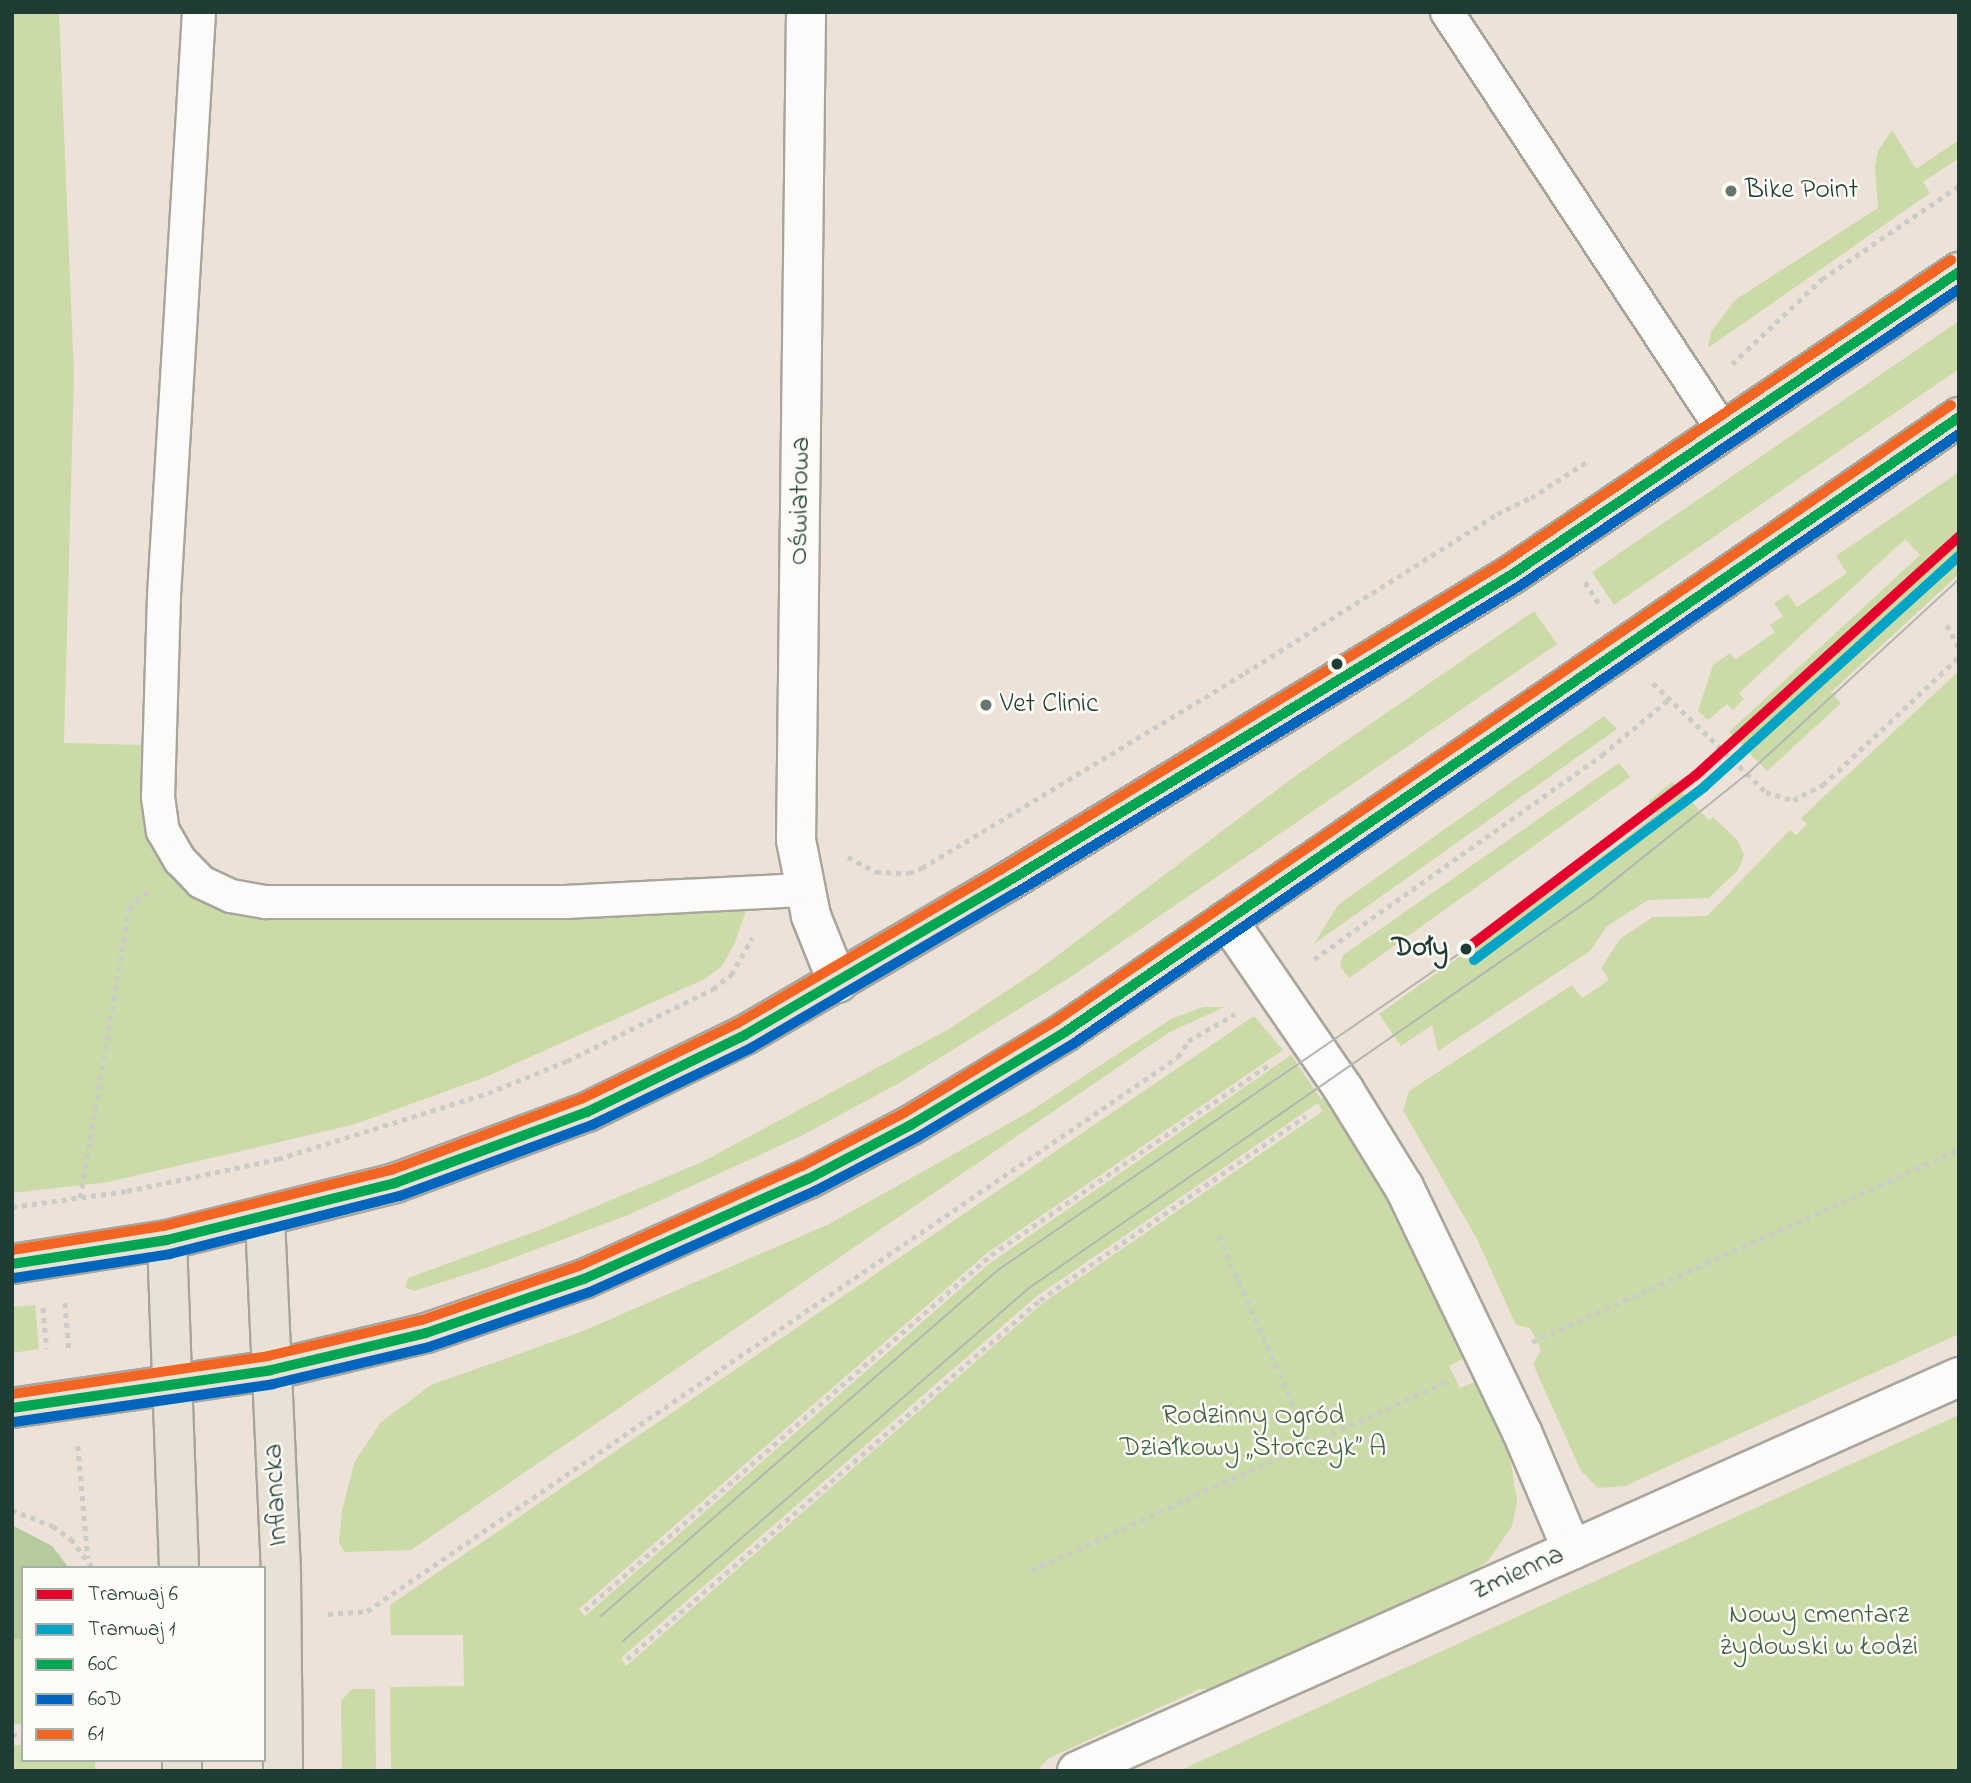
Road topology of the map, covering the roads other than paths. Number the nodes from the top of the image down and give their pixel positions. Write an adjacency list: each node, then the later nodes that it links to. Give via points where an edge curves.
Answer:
1 (199, 12): 7 (lane, via 164,596 158,797 163,831 180,860 211,887 266,902 565,902)
2 (806, 12): 7 (street, Oświatowa, via 796,840)
3 (1447, 12): 6 (lane)
4 (1959, 272): 6 (main road)
5 (1959, 418): 8 (main road)
6 (1724, 432): 9 (main road, via 1460,608)
7 (803, 890): 9 (street, Oświatowa, via 819,943)
8 (1227, 921): 13 (main road, via 988,1080 734,1215 500,1309 426,1333); 17 (street, via 1344,1090 1433,1241)
9 (838, 983): 10 (main road, via 667,1074 509,1144 395,1183)
10 (265, 1219): 11 (main road); 13 (main road, Inflancka)
11 (167, 1240): 12 (main road); 15 (main road)
12 (12, 1264)
13 (271, 1370): 15 (main road); 19 (main road, Inflancka, via 281,1575)
14 (1959, 1377): 17 (street, Zmienna)
15 (175, 1388): 16 (main road); 18 (main road)
16 (12, 1408)
17 (1572, 1550): 20 (street, Zmienna)
18 (179, 1566)
19 (283, 1771)
20 (1077, 1771)

